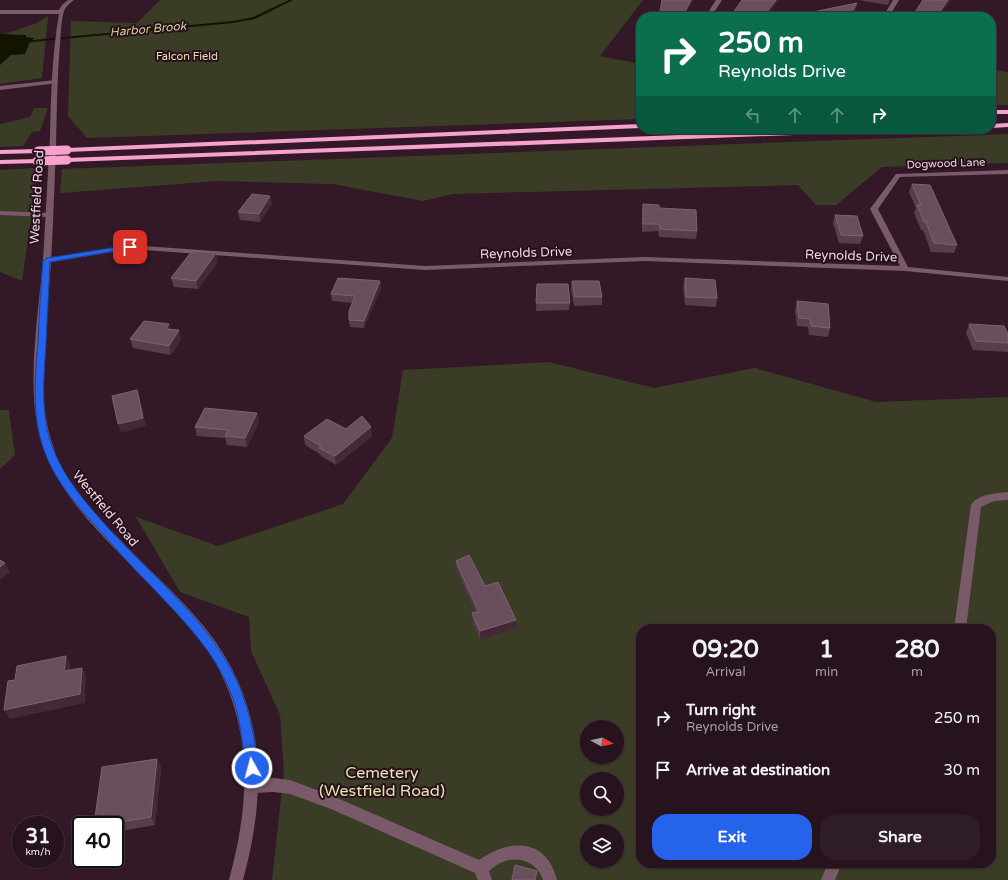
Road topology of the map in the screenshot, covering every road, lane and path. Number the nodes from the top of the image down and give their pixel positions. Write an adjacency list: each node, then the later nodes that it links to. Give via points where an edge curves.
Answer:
1 (71, 0): 5 (street, Westfield Road)
2 (719, 0): 6 (street)
3 (896, 0): 7 (street)
4 (0, 12): 5 (street)
5 (62, 12): 8 (street, Westfield Road)
6 (711, 12)
7 (889, 12)
8 (56, 82): 9 (street); 20 (street, Westfield Road)
9 (0, 88)
10 (996, 112): 11 (highway)
11 (1008, 112)
12 (1008, 125): 14 (highway)
13 (636, 126): 16 (highway, bridge)
14 (996, 126)
15 (767, 134): 17 (highway, bridge)
16 (0, 152)
17 (0, 162)
18 (1008, 172): 22 (street, Dogwood Lane, via 898,175 874,209)
19 (0, 213): 20 (street)
20 (49, 215): 21 (street, Westfield Road)
21 (47, 261): 22 (street, Reynolds Drive, via 130,247 425,268 645,260); 26 (street, Westfield Road, via 40,347 40,408 47,445 62,478 83,506 192,622 225,668 245,721)
22 (905, 270): 23 (street, Reynolds Drive)
23 (1008, 279)
24 (1008, 496): 25 (street, via 992,497 976,505)
25 (961, 624)
26 (253, 786): 28 (street, via 290,787 335,804); 29 (street, Westfield Road, via 248,838)
27 (833, 868): 31 (street)
28 (482, 874): 30 (street, via 495,857 508,853 528,853 549,870)
29 (236, 880)
30 (550, 880)
31 (828, 880)

